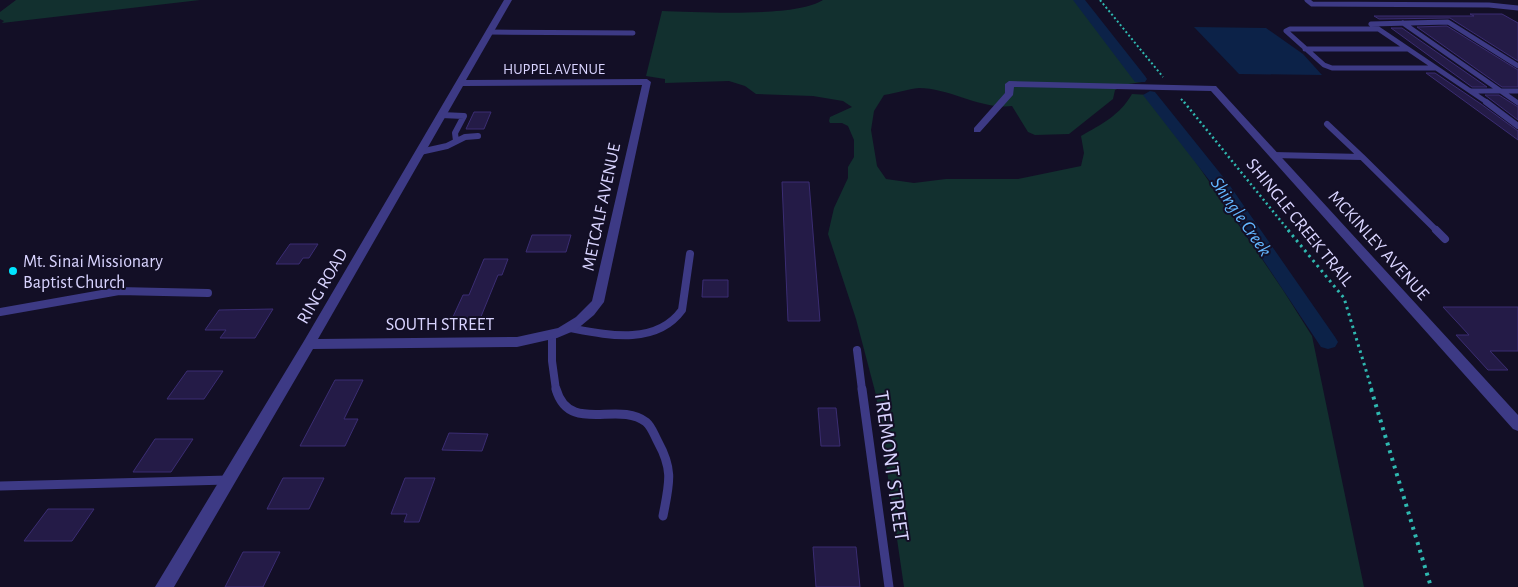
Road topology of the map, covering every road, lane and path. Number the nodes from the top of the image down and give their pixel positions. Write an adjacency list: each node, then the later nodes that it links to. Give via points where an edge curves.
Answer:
1 (508, 0): 14 (street, RING ROAD)
2 (1100, 0): 22 (path, SHINGLE CREEK TRAIL)
3 (1307, 0): 8 (lane, via 1312,4)
4 (1338, 0): 8 (lane)
5 (1368, 0): 9 (lane)
6 (1480, 0): 10 (lane)
7 (1507, 0): 10 (lane)
8 (1343, 4): 9 (lane)
9 (1373, 4): 10 (lane)
10 (1489, 5): 11 (lane)
11 (1518, 8)
12 (1402, 23): 13 (lane, via 1371,24); 18 (lane, via 1448,22); 24 (lane)
13 (1378, 29): 16 (lane, via 1286,31); 17 (lane)
14 (489, 32): 15 (lane); 21 (street, RING ROAD)
15 (633, 33)
16 (1306, 49): 17 (lane); 19 (lane, via 1332,68)
17 (1408, 49): 19 (lane)
18 (1518, 66)
19 (1437, 68): 23 (lane)
20 (647, 82): 21 (street, HUPPEL AVENUE); 40 (street, METCALF AVENUE, via 598,302 585,319)
21 (460, 83): 27 (street, RING ROAD)
22 (1172, 88): 30 (street, via 1009,84 1010,92); 34 (street, MCKINLEY AVENUE, via 1213,88); 50 (path, SHINGLE CREEK TRAIL, via 1344,298)
23 (1471, 91): 24 (lane); 29 (lane)
24 (1500, 91): 25 (lane); 26 (lane)
25 (1518, 91)
26 (1518, 103)
27 (442, 115): 32 (lane, via 464,116 455,134); 33 (street, RING ROAD)
28 (1327, 124): 35 (lane)
29 (1518, 126)
30 (977, 130)
31 (478, 136): 32 (lane)
32 (456, 141): 33 (lane)
33 (420, 152): 42 (street, RING ROAD)
34 (1273, 155): 35 (lane); 44 (street, MCKINLEY AVENUE)
35 (1362, 157): 36 (lane)
36 (1445, 239)
37 (690, 254): 40 (lane, via 682,310 677,318 653,332 637,336 614,336)
38 (208, 293): 39 (lane, via 119,291)
39 (0, 312)
40 (570, 328): 41 (street, SOUTH STREET)
41 (552, 335): 42 (street, SOUTH STREET, via 517,342); 47 (lane, via 551,356 563,405 577,412 630,416 647,423 670,471)
42 (309, 344): 45 (street, RING ROAD)
43 (857, 350): 49 (lane, TREMONT STREET)
44 (1518, 425)
45 (228, 480): 46 (lane); 48 (street, RING ROAD)
46 (0, 486)
47 (663, 516)
48 (164, 587)
49 (889, 587)
50 (1431, 587)

